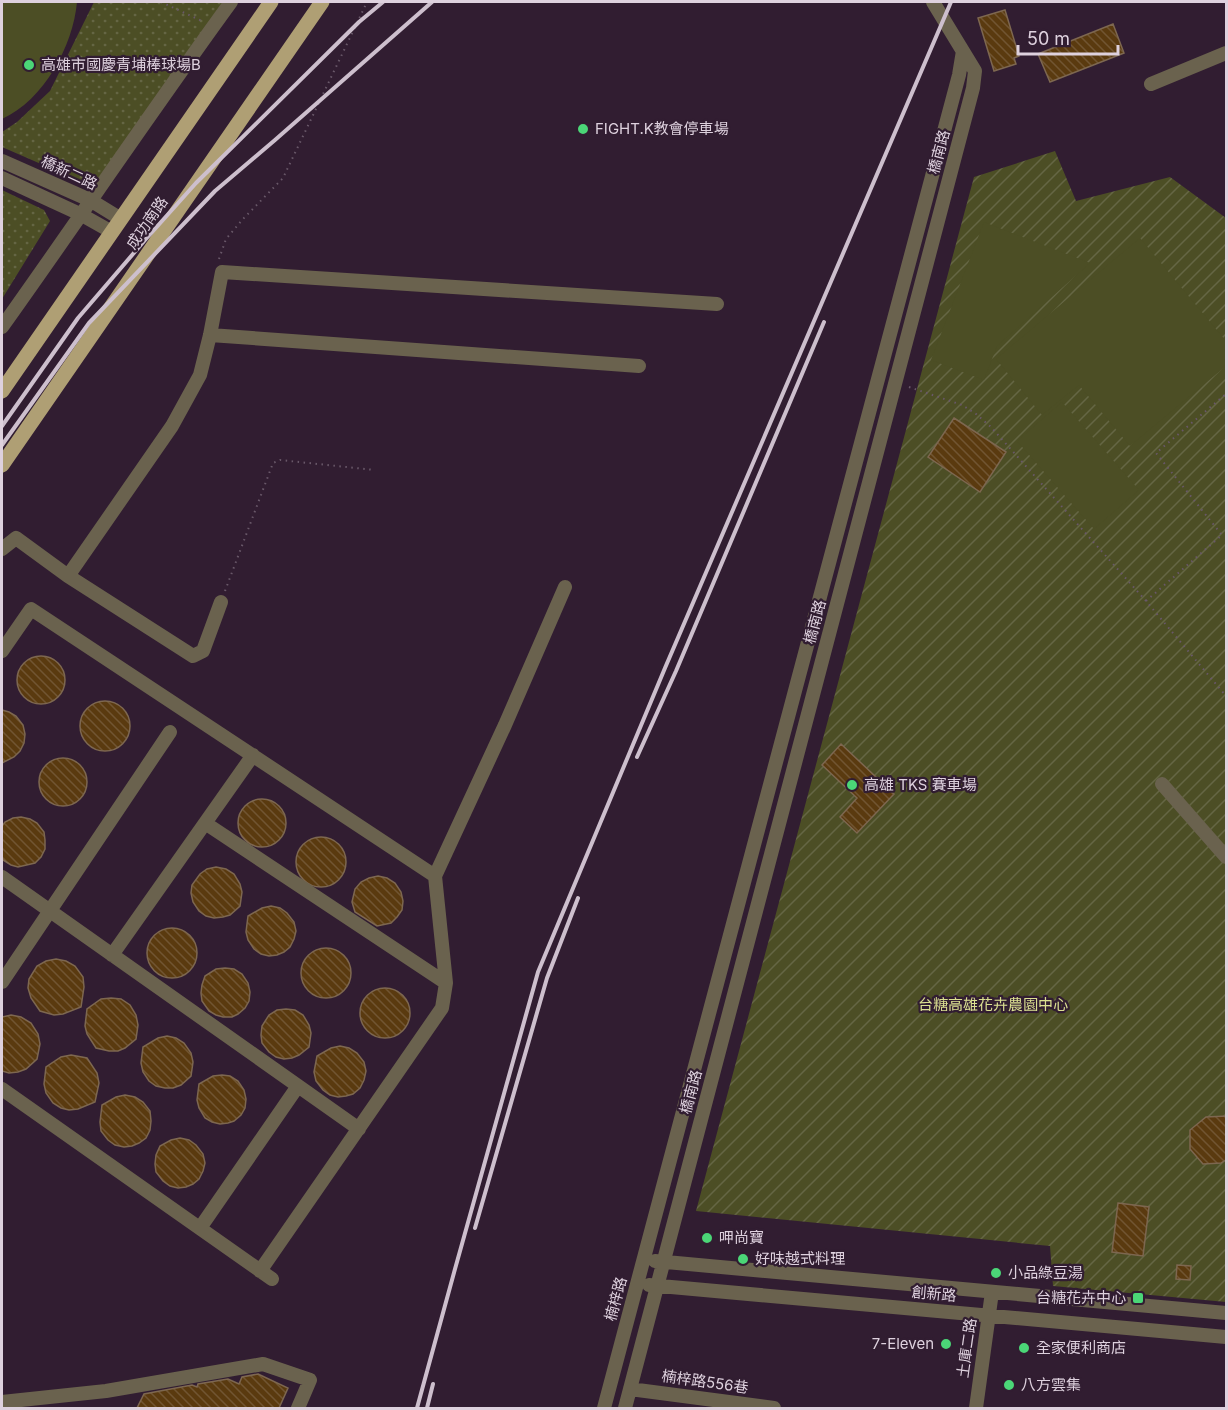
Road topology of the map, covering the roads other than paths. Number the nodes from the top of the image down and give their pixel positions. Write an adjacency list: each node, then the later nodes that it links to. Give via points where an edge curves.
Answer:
1 (231, 2): 10 (street)
2 (271, 2): 12 (main road, 成功南路)
3 (322, 2): 19 (main road, 成功南路)
4 (933, 2): 5 (street, 橋南路)
5 (963, 51): 39 (street, 橋南路); 42 (street, 橋南路, via 975,71 973,88)
6 (1227, 53): 7 (street)
7 (1151, 84)
8 (2, 161): 10 (street, 橋新二路)
9 (2, 178): 11 (street)
10 (90, 200): 11 (street); 12 (street, 橋新二路)
11 (80, 214): 13 (street); 15 (street)
12 (121, 219): 13 (main road, 成功南路)
13 (112, 232): 18 (main road, 成功南路)
14 (717, 304): 16 (street, via 222,272)
15 (2, 327)
16 (210, 335): 17 (street); 21 (street, via 200,375 172,426)
17 (639, 366)
18 (2, 391)
19 (2, 465)
20 (2, 549): 21 (street, via 16,538)
21 (68, 576): 23 (street, via 193,656 203,651)
22 (565, 587): 30 (street)
23 (221, 602)
24 (2, 651): 26 (street, via 31,609)
25 (170, 732): 32 (street)
26 (253, 754): 28 (street); 30 (street)
27 (1162, 784): 29 (street)
28 (205, 823): 33 (street); 35 (street)
29 (1227, 857)
30 (435, 876): 35 (street)
31 (2, 877): 32 (street)
32 (50, 911): 33 (street); 34 (street)
33 (112, 955): 36 (street)
34 (2, 982)
35 (446, 983): 38 (street, via 442,1008)
36 (298, 1086): 38 (street); 40 (street)
37 (2, 1089): 40 (street)
38 (359, 1129): 40 (street, via 266,1275)
39 (661, 1198): 41 (street, 楠梓路)
40 (200, 1228)
41 (644, 1260): 42 (street, 創新路); 43 (street, 楠梓路)
42 (664, 1262): 44 (street); 45 (street, 創新路)
43 (638, 1284): 44 (street, 創新路); 52 (street, 楠梓路)
44 (657, 1285): 47 (street, 創新路); 49 (street)
45 (992, 1292): 46 (street, 創新路, via 1203,1305); 47 (street, 土庫二路)
46 (1227, 1313)
47 (988, 1316): 48 (street, 創新路); 55 (street, 土庫二路)
48 (1227, 1337)
49 (630, 1389): 53 (street); 54 (street, 楠梓路556巷)
50 (2, 1402): 51 (street, via 105,1391 262,1364 310,1380)
51 (298, 1408)
52 (604, 1408)
53 (625, 1408)
54 (774, 1408)
55 (976, 1408)

